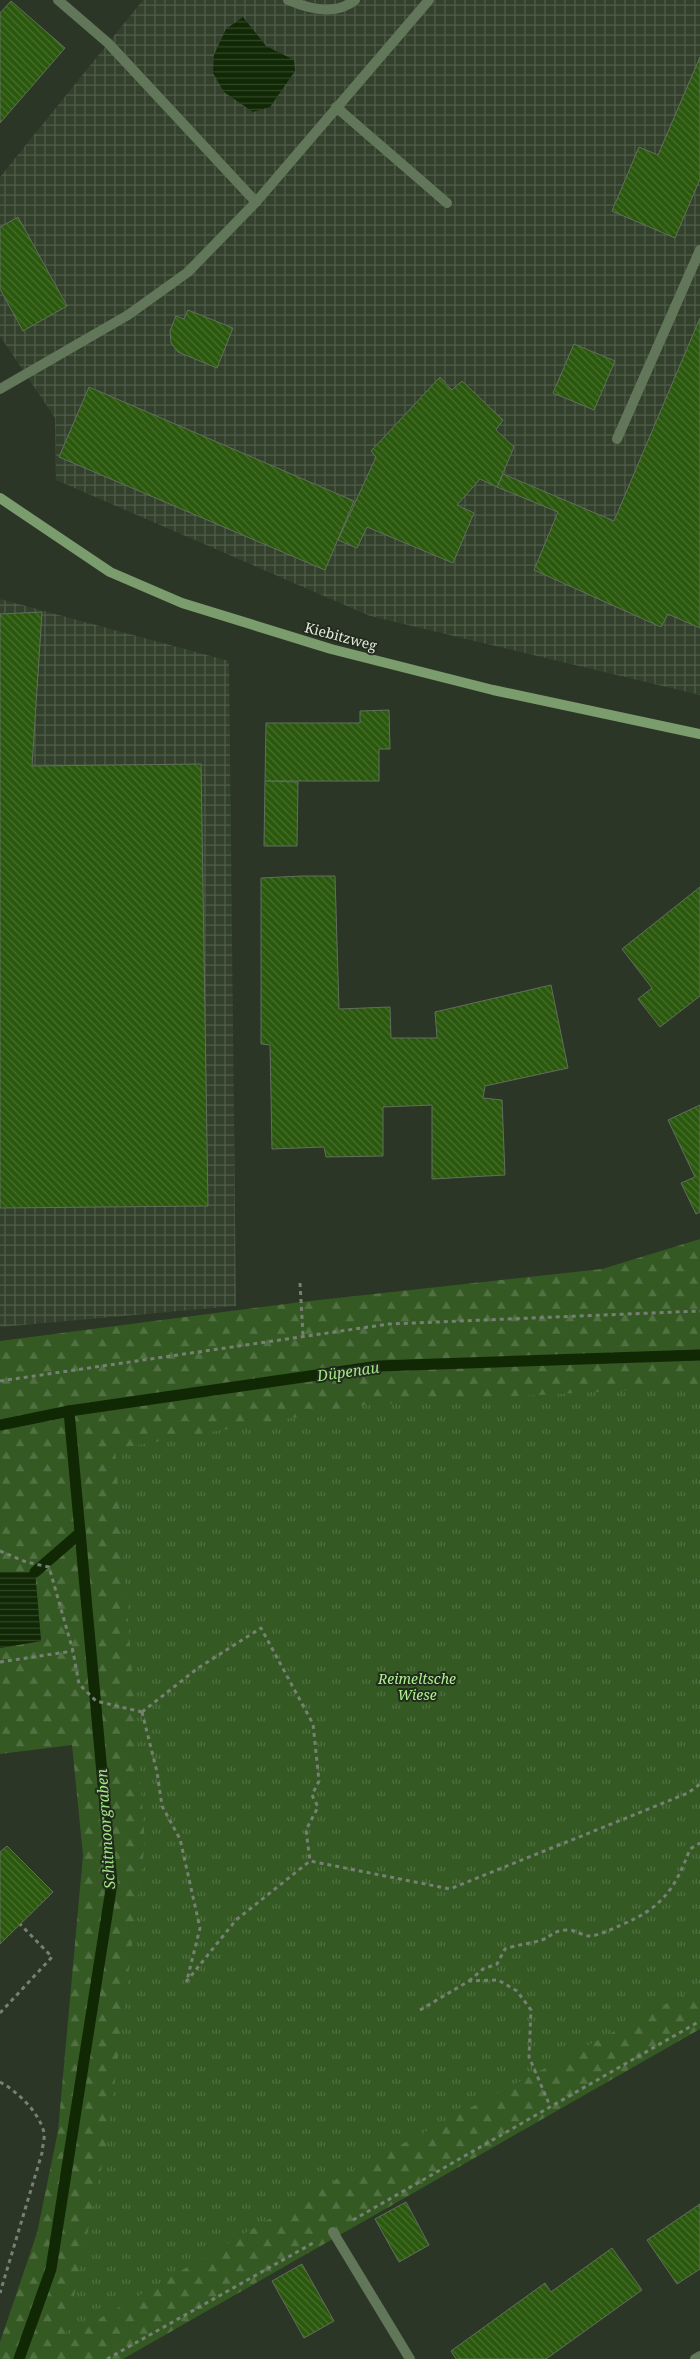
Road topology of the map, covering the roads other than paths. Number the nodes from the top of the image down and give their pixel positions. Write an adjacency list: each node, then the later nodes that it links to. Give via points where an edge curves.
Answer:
1 (58, 0): 6 (street, via 108,43)
2 (288, 0): 3 (street, via 305,8 330,10)
3 (355, 0)
4 (429, 0): 5 (street)
5 (336, 107): 6 (street); 7 (street)
6 (256, 202): 9 (street, via 188,272 128,316)
7 (447, 203)
8 (700, 250): 10 (street)
9 (0, 389)
10 (617, 439)
11 (0, 498): 12 (street, Kiebitzweg, via 110,572 182,603 389,664 493,690)
12 (700, 734)
13 (333, 2232): 15 (street)
14 (700, 2356): 16 (street)
15 (410, 2359)
16 (695, 2359)

